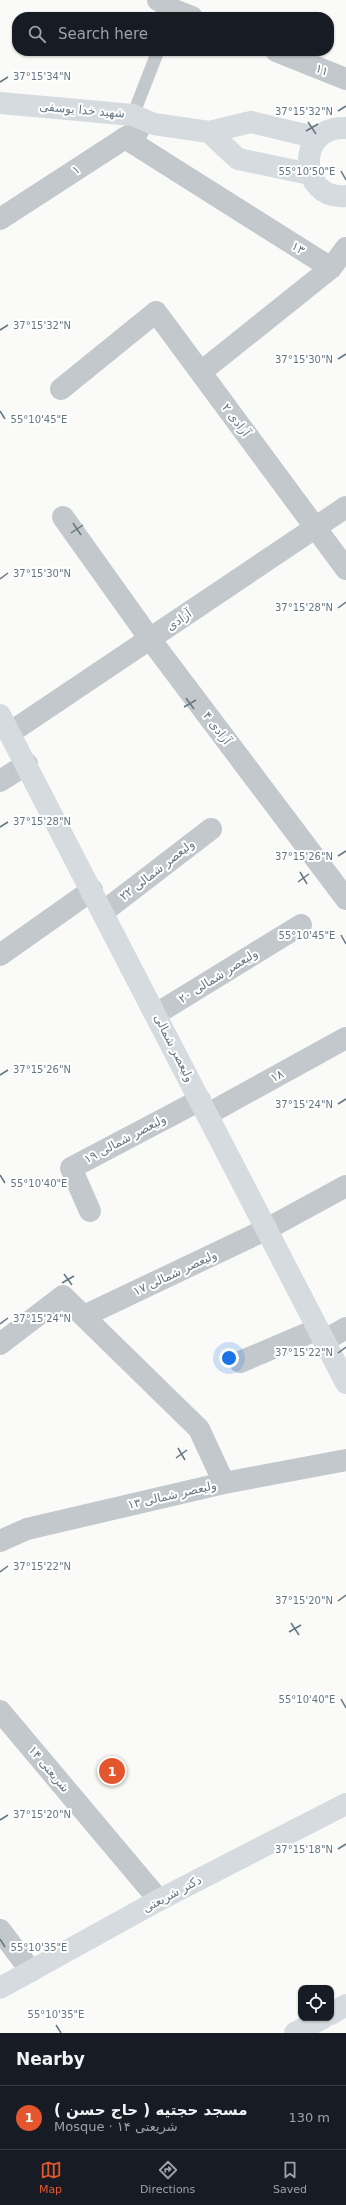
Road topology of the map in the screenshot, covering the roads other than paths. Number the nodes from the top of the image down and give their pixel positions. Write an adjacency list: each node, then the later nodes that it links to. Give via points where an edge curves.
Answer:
1 (156, 56): 5 (lane)
2 (288, 56): 3 (street, ۱۱)
3 (346, 79)
4 (0, 103): 5 (street, شهید خدا یوسفی)
5 (133, 115): 6 (street, شهید خدا یوسفی)
6 (154, 124): 8 (street, شهید خدا یوسفی); 9 (street, ۱)
7 (346, 128): 10 (street, via 335,128)
8 (209, 132): 10 (street, شهید خدا یوسفی, via 251,122); 11 (street, via 238,159)
9 (125, 138): 13 (street, ۱); 15 (street, ۱۳)
10 (318, 138): 11 (street, via 309,155)
11 (310, 174): 12 (street, via 322,190)
12 (344, 198)
13 (0, 219)
14 (346, 248): 15 (street)
15 (331, 268): 16 (street)
16 (200, 372): 17 (street, آزادی ۲, via 156,312); 20 (street, آزادی ۲)
17 (61, 389)
18 (346, 507): 20 (street, آزادی)
19 (63, 517): 22 (street, آزادی ۴)
20 (317, 528): 21 (street, آزادی ۲); 22 (street, آزادی)
21 (346, 568)
22 (150, 639): 23 (street, آزادی); 28 (street, آزادی ۴)
23 (5, 724): 24 (street, ولیعصر شمالی)
24 (27, 764): 25 (street); 27 (street, ولیعصر شمالی)
25 (0, 782)
26 (211, 829): 29 (street, ولیعصر شمالی ۲۲)
27 (92, 890): 29 (street, ولیعصر شمالی); 31 (street)
28 (346, 899)
29 (103, 912): 32 (street, ولیعصر شمالی)
30 (301, 925): 32 (street, ولیعصر شمالی ۲۰)
31 (0, 955)
32 (156, 1014): 34 (street, ولیعصر شمالی)
33 (346, 1038): 34 (street, ۱۸)
34 (204, 1107): 36 (street, ولیعصر شمالی ۱۹, via 71,1168); 37 (street, ولیعصر شمالی)
35 (346, 1186): 37 (street, ولیعصر شمالی ۱۷)
36 (90, 1211)
37 (267, 1230): 38 (street, ولیعصر شمالی ۱۷); 40 (street, ولیعصر شمالی)
38 (84, 1316): 41 (street, via 63,1296); 45 (street, via 199,1429)
39 (346, 1328): 40 (street)
40 (321, 1335): 42 (street); 43 (street, ولیعصر شمالی)
41 (0, 1344)
42 (240, 1362)
43 (346, 1383)
44 (346, 1460): 45 (street, ولیعصر شمالی ۱۳)
45 (224, 1483): 46 (street, ولیعصر شمالی ۱۳, via 27,1529)
46 (0, 1541)
47 (0, 1711): 49 (street, شریعتی ۱۴)
48 (346, 1804): 49 (street, دکتر شریعتی)
49 (159, 1900): 51 (street, دکتر شریعتی)
50 (0, 1930): 51 (street)
51 (31, 1971): 52 (street, دکتر شریعتی)
52 (0, 1988)
53 (346, 2006): 54 (street)
54 (334, 2012)
55 (317, 2021): 56 (street)
56 (295, 2033)

